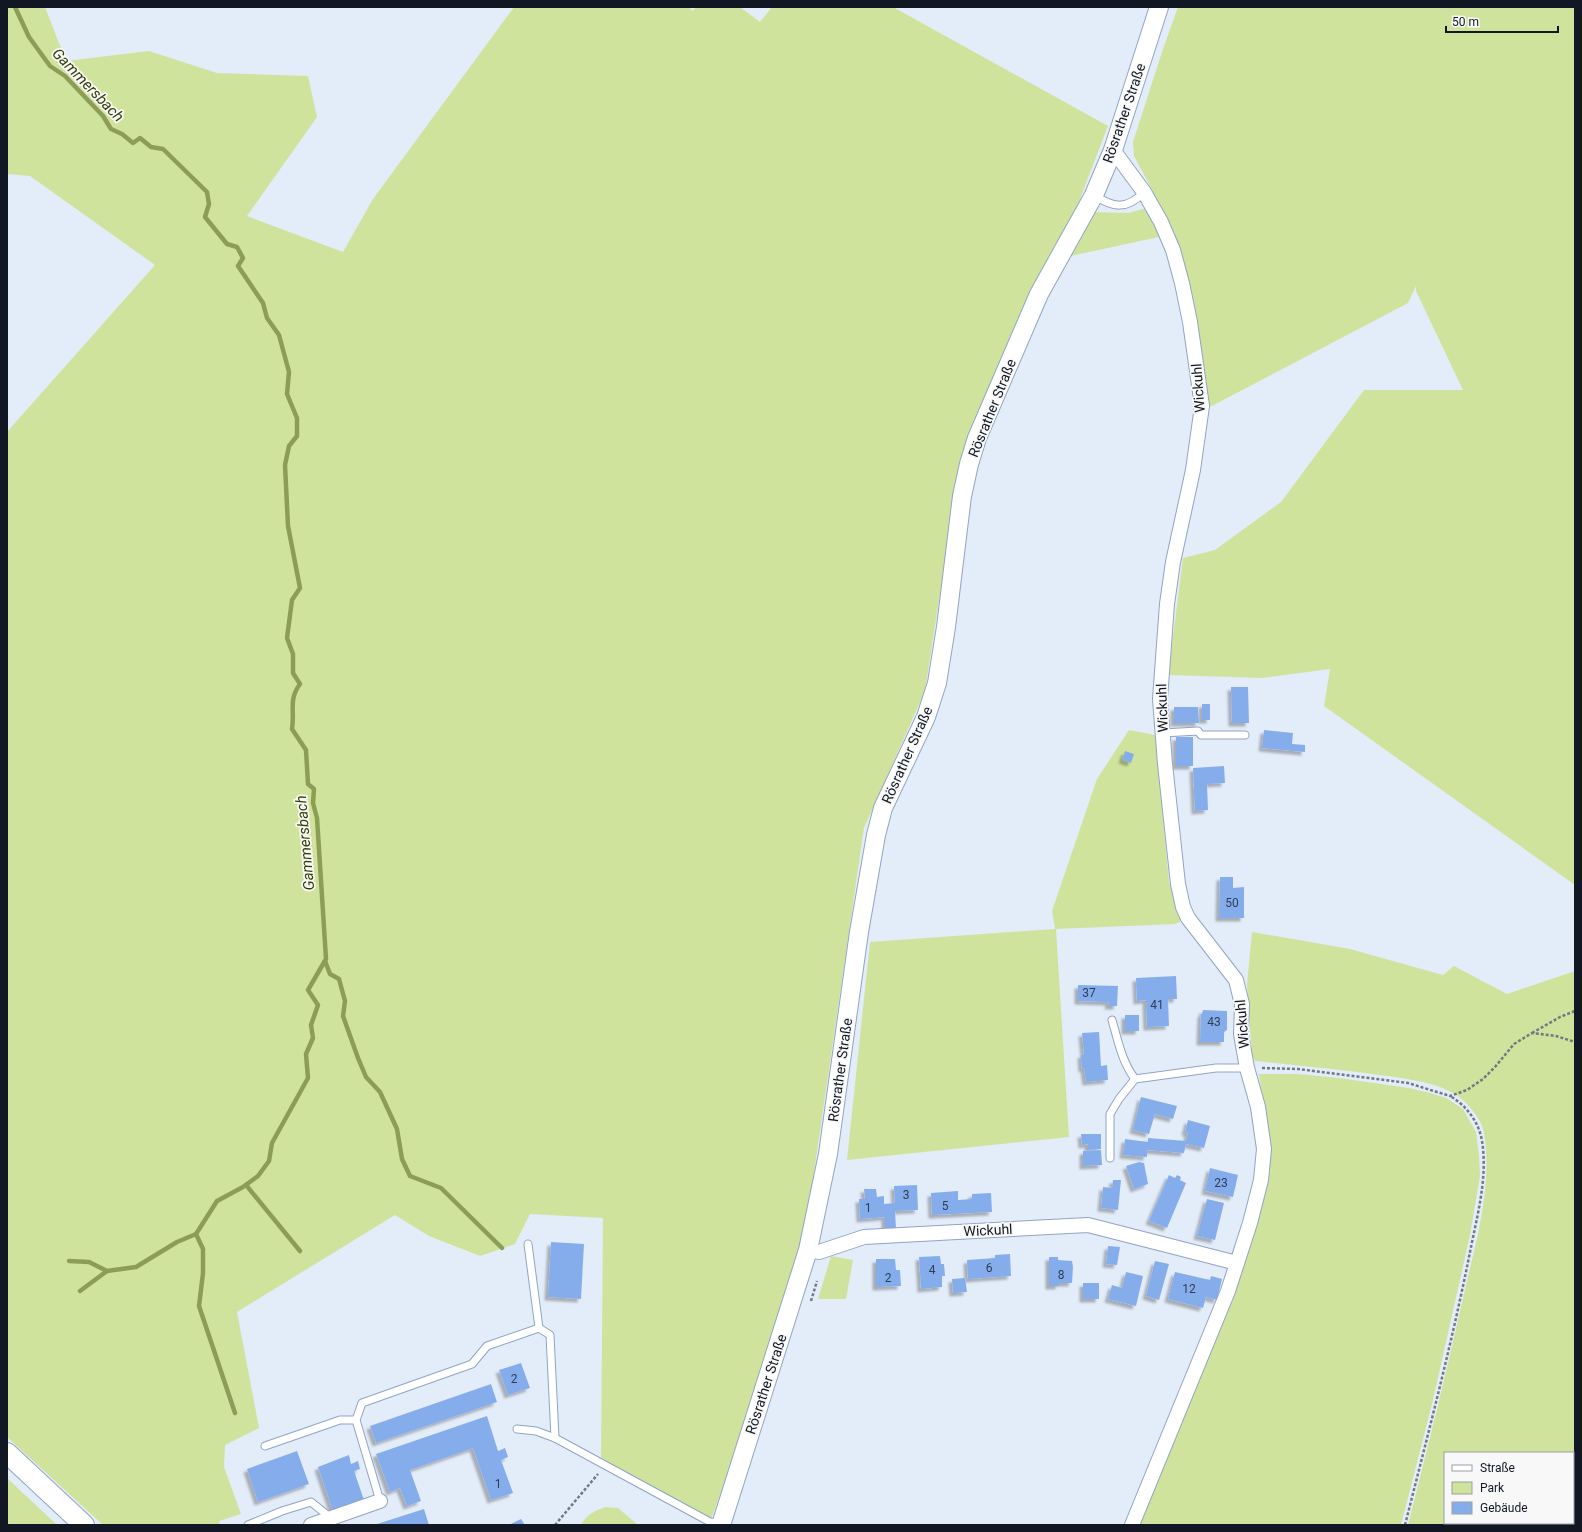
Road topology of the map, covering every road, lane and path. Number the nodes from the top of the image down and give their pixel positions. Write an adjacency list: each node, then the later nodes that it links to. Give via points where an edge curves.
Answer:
1 (1159, 7): 2 (street, Rösrather Straße)
2 (1113, 150): 3 (street, Wickuhl); 4 (street, Rösrather Straße)
3 (1144, 192): 4 (lane, via 1128,205 1120,206 1110,204); 5 (street, Wickuhl, via 1173,250 1182,283 1202,406 1193,470 1173,562 1167,604 1160,699)
4 (1094, 195): 16 (street, Rösrather Straße, via 1039,294 977,438 969,464 962,496 937,683 926,717 883,808 876,835 859,932 828,1154)
5 (1163, 733): 6 (lane, via 1198,731 1200,735); 11 (street, Wickuhl, via 1181,900 1188,918 1236,980 1242,1004 1241,1034)
6 (1245, 735)
7 (1575, 1011): 9 (path)
8 (1112, 1020): 12 (lane, via 1121,1054 1127,1069)
9 (1532, 1033): 10 (path); 13 (path, via 1514,1044 1483,1079 1467,1090)
10 (1575, 1042)
11 (1247, 1068): 12 (lane, via 1216,1068); 13 (path, via 1298,1069 1408,1083); 17 (street, Wickuhl, via 1258,1107 1264,1149 1261,1180)
12 (1135, 1079): 14 (lane, via 1110,1114)
13 (1450, 1096): 35 (path, via 1465,1107 1478,1128 1482,1140 1483,1176 1464,1284)
14 (1110, 1158)
15 (528, 1244): 20 (lane)
16 (808, 1250): 17 (street, Wickuhl, via 819,1252 864,1237 1088,1225); 33 (street, Rösrather Straße)
17 (1237, 1263): 34 (street, Wickuhl, via 1228,1291)
18 (817, 1280): 19 (path)
19 (813, 1294)
20 (539, 1328): 21 (lane, via 488,1346 472,1364 362,1403); 23 (lane, via 550,1336)
21 (356, 1420): 24 (lane, via 340,1420); 27 (lane)
22 (517, 1429): 23 (lane, via 536,1431)
23 (555, 1438): 26 (lane)
24 (265, 1446)
25 (7, 1453): 29 (main road)
26 (606, 1465): 32 (path); 33 (lane, via 710,1522)
27 (380, 1501): 28 (street)
28 (331, 1518): 30 (lane, via 311,1502); 31 (street)
29 (84, 1525)
30 (248, 1525)
31 (311, 1525)
32 (555, 1525)
33 (721, 1525)
34 (1132, 1525)
35 (1405, 1525)

